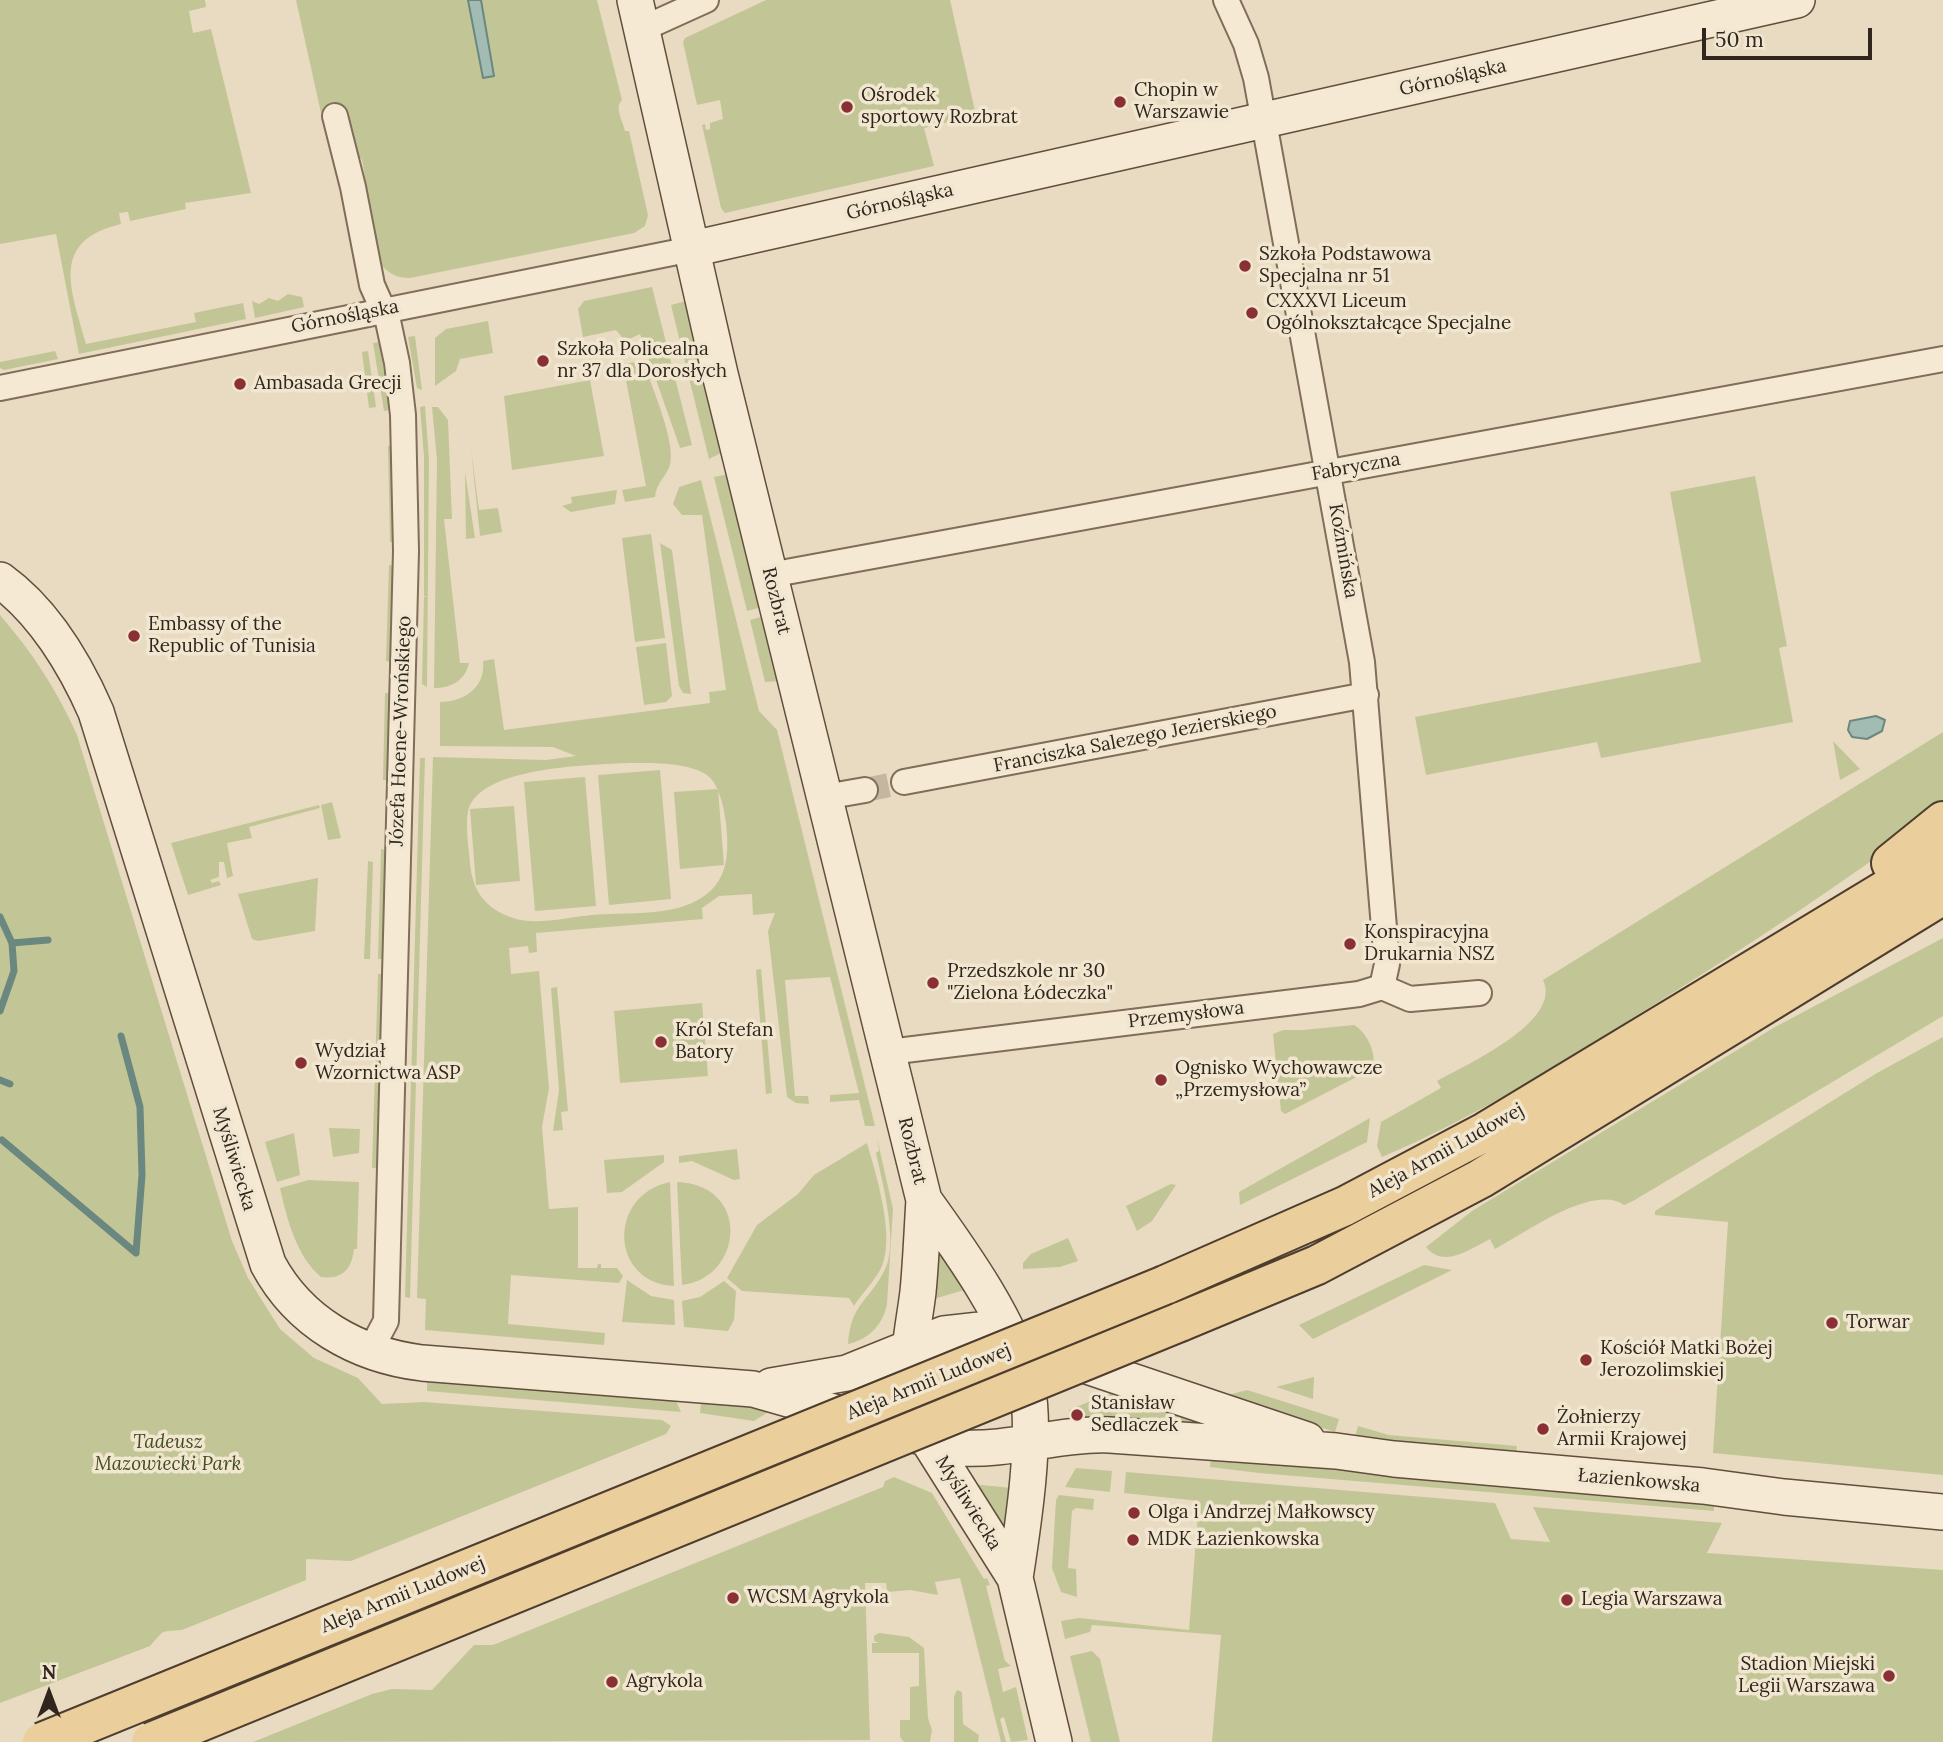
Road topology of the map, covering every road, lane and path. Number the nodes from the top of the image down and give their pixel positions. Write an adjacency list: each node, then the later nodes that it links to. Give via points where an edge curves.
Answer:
1 (706, 0): 4 (street)
2 (1226, 0): 6 (street, Koźmińska, via 1253,64)
3 (1797, 0): 6 (street, Górnośląska)
4 (638, 15): 7 (street, Rozbrat)
5 (335, 117): 8 (street, Józefa Hoene-Wrońskiego, via 372,285)
6 (1264, 120): 7 (street, Górnośląska); 11 (street, Koźmińska)
7 (692, 249): 8 (street, Górnośląska); 12 (street, Rozbrat)
8 (383, 309): 10 (street, Górnośląska); 30 (street, Józefa Hoene-Wrońskiego, via 392,334 403,415 406,551 386,1321)
9 (1943, 359): 11 (street, Fabryczna)
10 (0, 388)
11 (1329, 472): 12 (street, Fabryczna); 14 (street, Koźmińska)
12 (770, 575): 17 (street, Rozbrat)
13 (0, 580): 30 (street, Myśliwiecka, via 62,648 96,712 268,1264 305,1313)
14 (1366, 695): 15 (street, Franciszka Salezego Jezierskiego); 23 (street, Koźmińska, via 1387,964)
15 (904, 782)
16 (865, 790): 17 (street)
17 (825, 797): 26 (street, Rozbrat)
18 (1943, 821): 22 (main road)
19 (1943, 855): 22 (main road)
20 (1943, 895): 25 (main road)
21 (1943, 920): 25 (main road)
22 (1782, 954): 37 (main road, Aleja Armii Ludowej, bridge, via 1435,1160 1286,1233)
23 (1382, 987): 24 (street, via 1410,999); 26 (street, Przemysłowa, via 1359,994)
24 (1479, 993)
25 (1785, 993): 38 (main road, Aleja Armii Ludowej, bridge, via 1491,1172 1317,1265)
26 (889, 1052): 27 (street, Rozbrat)
27 (924, 1200): 28 (street, Rozbrat, via 961,1252); 29 (street, Rozbrat)
28 (1009, 1337): 29 (street, via 980,1329 957,1330); 33 (street, via 1027,1388); 34 (street, Łazienkowska)
29 (909, 1348): 31 (street, Myśliwiecka, via 847,1373); 32 (street, via 906,1376 911,1403)
30 (370, 1351): 31 (street, Myśliwiecka, via 422,1363)
31 (753, 1389): 32 (street, Myśliwiecka)
32 (929, 1441): 33 (street, via 972,1448); 36 (street, Myśliwiecka)
33 (1028, 1441): 34 (street, Łazienkowska, via 1093,1435); 36 (street, Myśliwiecka)
34 (1336, 1451): 35 (street, Łazienkowska)
35 (1943, 1512)
36 (1014, 1578): 39 (street, Myśliwiecka)
37 (42, 1742)
38 (151, 1742)
39 (1054, 1742)

